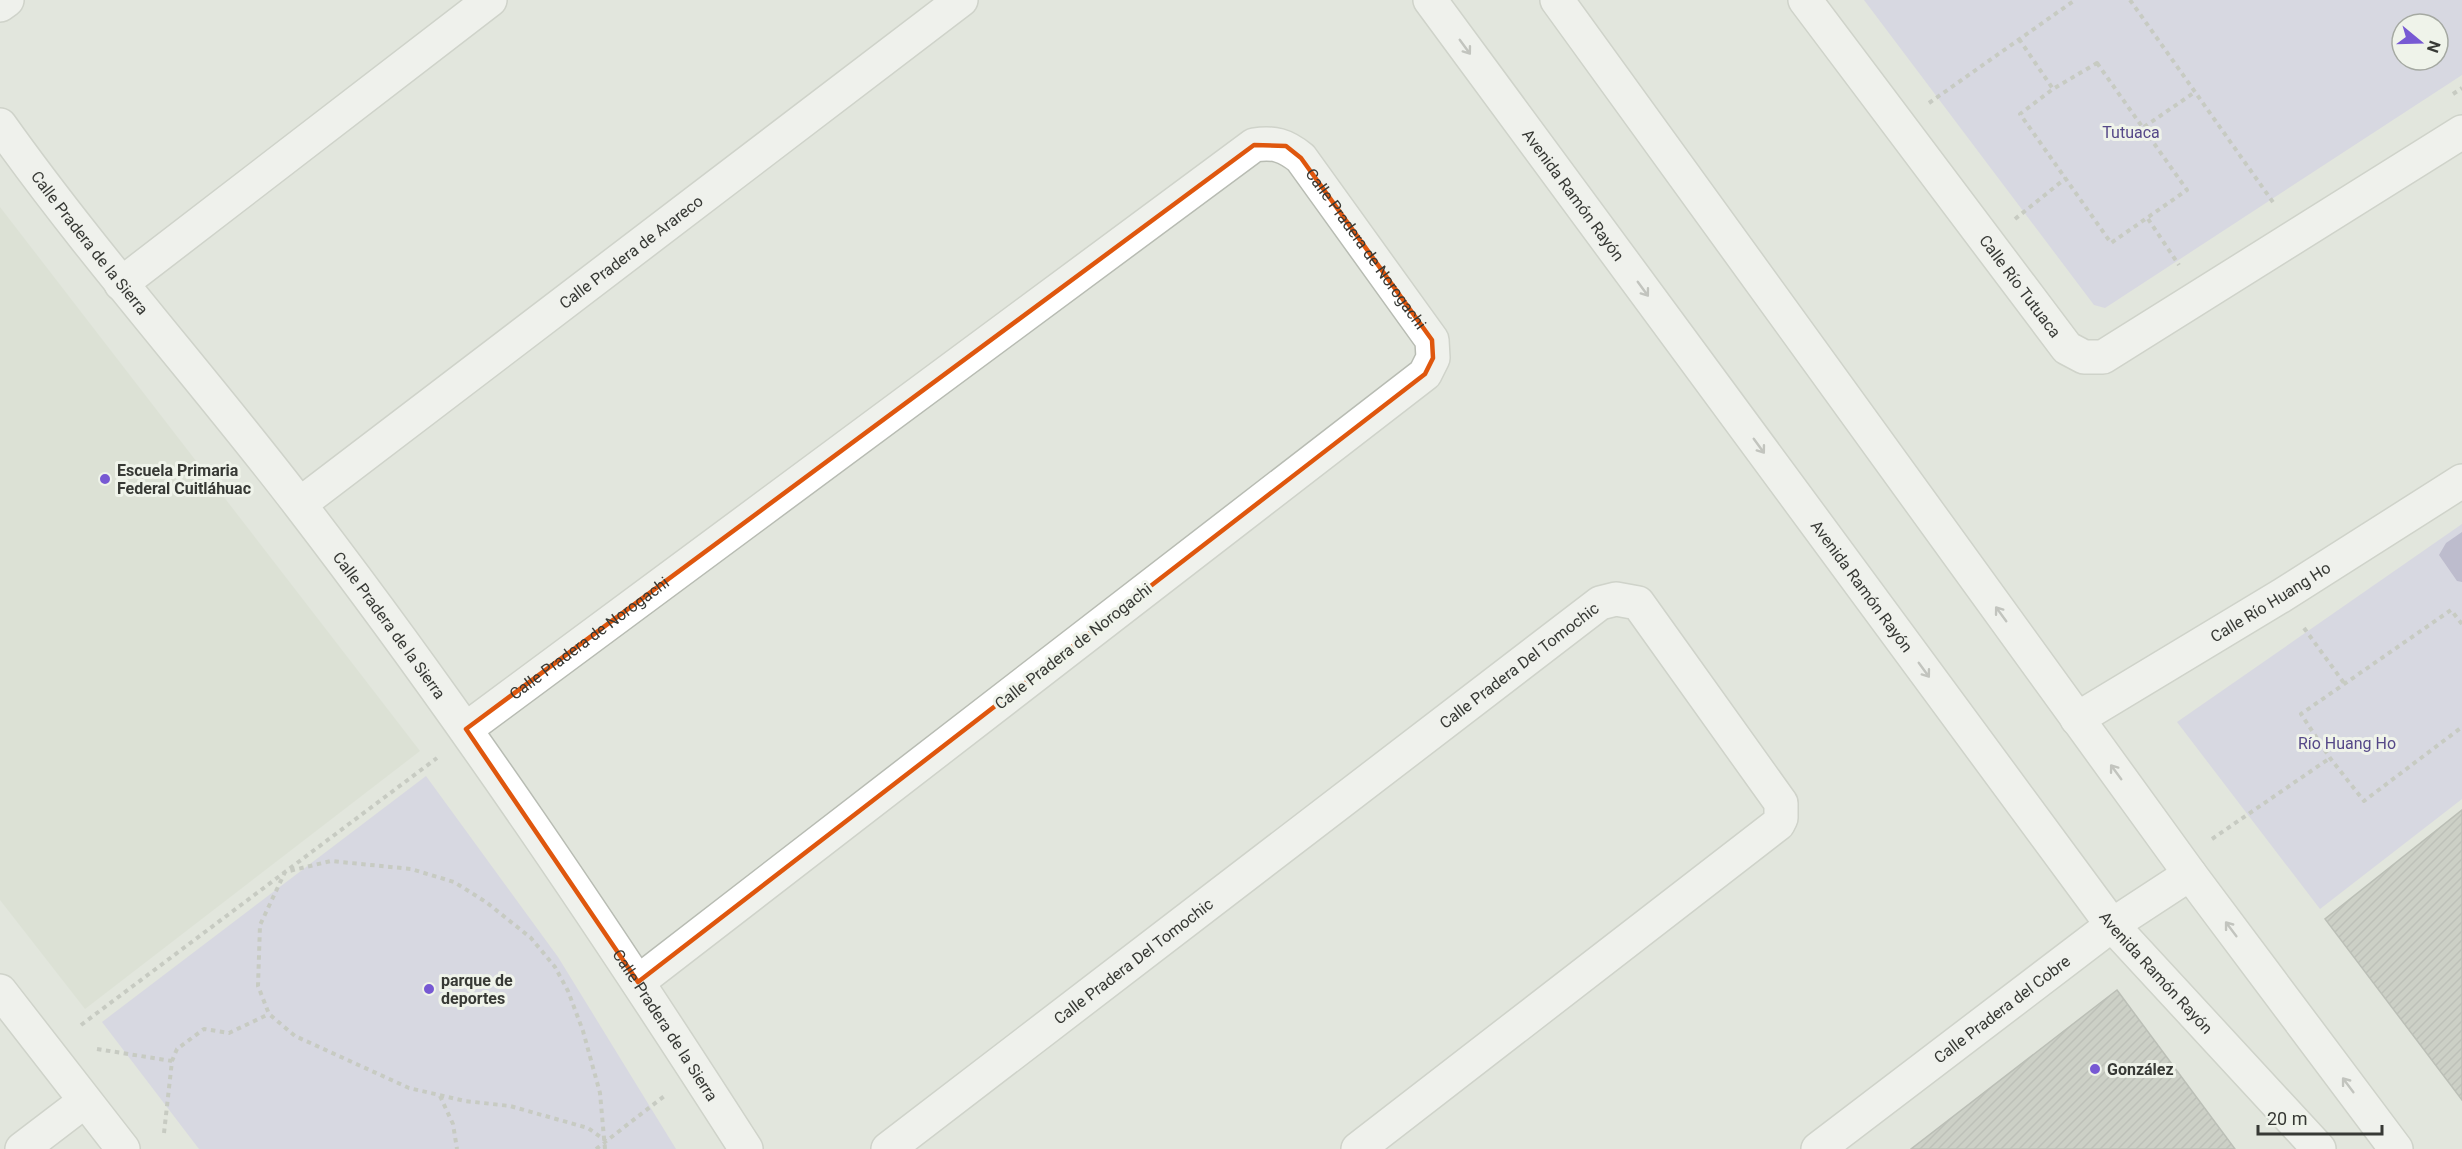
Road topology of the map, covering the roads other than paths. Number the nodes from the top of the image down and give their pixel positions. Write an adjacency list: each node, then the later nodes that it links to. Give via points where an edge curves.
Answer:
1 (7, 0): 7 (street)
2 (490, 0): 10 (street)
3 (961, 0): 12 (street, Calle Pradera de Arareco)
4 (1430, 0): 16 (street, Avenida Ramón Rayón, one-way to 16)
5 (1557, 0): 13 (street, one-way to 5)
6 (1804, 0): 9 (street, Calle Río Tutuaca, via 2067,348 2084,357 2103,357)
7 (0, 5)
8 (0, 125): 10 (street, Calle Pradera de la Sierra)
9 (2462, 132)
10 (121, 284): 12 (street, Calle Pradera de la Sierra)
11 (2462, 481): 13 (street, Calle Río Huang Ho, via 2281,597)
12 (300, 504): 14 (street, Calle Pradera de la Sierra)
13 (2077, 719): 15 (street, one-way to 13)
14 (466, 729): 17 (street, Calle Pradera de la Sierra); 17 (street, Calle Pradera de Norogachi, via 1254,145 1286,146 1301,158 1432,340 1433,358 1425,374)
15 (2185, 868): 16 (street, Calle Pradera del Cobre); 27 (street, one-way to 15)
16 (2112, 925): 25 (street, Calle Pradera del Cobre); 26 (street, Avenida Ramón Rayón)
17 (638, 982): 22 (street, Calle Pradera de la Sierra)
18 (0, 992): 19 (street)
19 (85, 1101): 20 (street); 21 (street)
20 (22, 1149)
21 (123, 1149)
22 (746, 1149)
23 (888, 1149): 24 (street, Calle Pradera Del Tomochic, via 1600,603 1616,599 1638,603 1781,803 1778,824)
24 (1358, 1149)
25 (1818, 1149)
26 (2319, 1149)
27 (2396, 1149)

